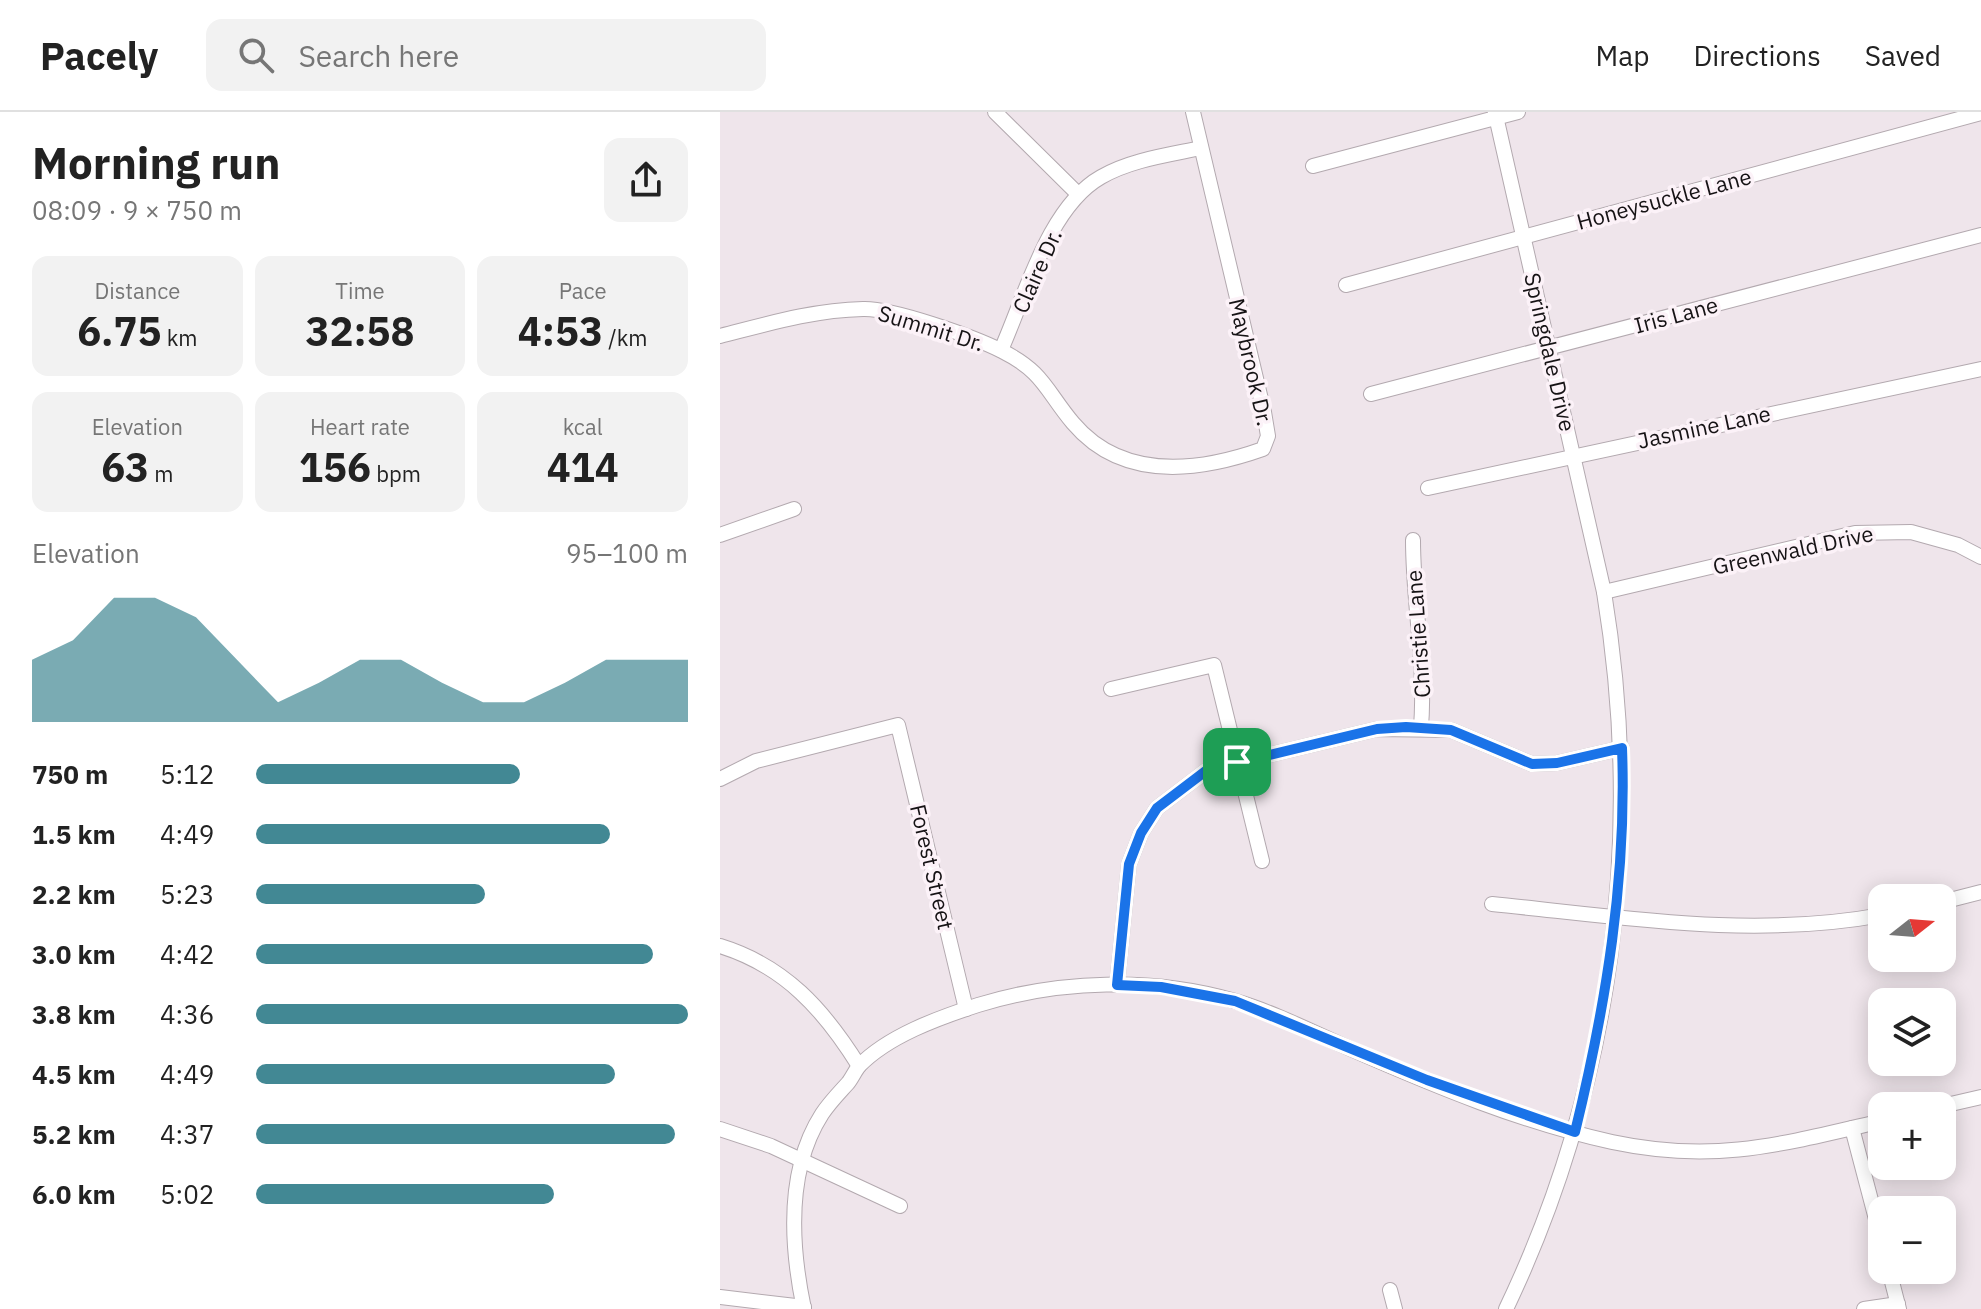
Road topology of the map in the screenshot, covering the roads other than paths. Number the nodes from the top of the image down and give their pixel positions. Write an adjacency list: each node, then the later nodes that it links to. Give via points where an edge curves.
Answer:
1 (995, 112): 8 (street)
2 (1193, 112): 6 (street, Maybrook Dr.)
3 (1518, 112): 5 (street)
4 (1981, 113): 10 (street, Honeysuckle Lane)
5 (1495, 115): 7 (street); 10 (street, Springdale Drive)
6 (1201, 148): 8 (street, via 1125,167); 14 (street, Maybrook Dr., via 1264,412 1268,436 1263,449 1181,469 1148,467 1107,453 1073,423 1050,388)
7 (1313, 166)
8 (1078, 194): 14 (street, Claire Dr., via 1039,259)
9 (1981, 235): 13 (street, Iris Lane)
10 (1523, 237): 11 (street, Honeysuckle Lane); 13 (street, Springdale Drive)
11 (1346, 285)
12 (720, 336): 14 (street, Summit Dr., via 818,312 867,309)
13 (1549, 349): 16 (street, Iris Lane); 17 (street, Springdale Drive)
14 (1001, 350)
15 (1981, 369): 17 (street, Jasmine Lane)
16 (1371, 394)
17 (1574, 455): 18 (street, Jasmine Lane); 23 (street, Springdale Drive)
18 (1428, 488)
19 (794, 509): 20 (street)
20 (720, 535)
21 (1413, 540): 25 (street, Christie Lane, via 1424,675)
22 (1981, 557): 23 (street, Greenwald Drive, via 1911,532 1855,533)
23 (1604, 592): 26 (street, Springdale Drive)
24 (1111, 689): 27 (street, via 1214,665)
25 (1421, 727): 26 (street, via 1451,730 1532,764); 27 (street, via 1377,729)
26 (1622, 748): 33 (street, Springdale Drive)
27 (1237, 762): 29 (street); 36 (street, via 1207,770 1178,789 1141,833 1129,864)
28 (720, 779): 37 (street, Forest Street, via 756,761 898,725)
29 (1262, 861)
30 (1981, 892): 31 (street)
31 (1956, 898)
32 (1492, 904): 33 (street)
33 (1616, 916): 34 (street, via 1763,927); 44 (street, Springdale Drive, via 1596,1049)
34 (1868, 916)
35 (720, 946): 38 (street, via 768,964 781,975 839,1033)
36 (1117, 985): 37 (street, via 1034,989); 44 (street, via 1235,1001 1427,1080)
37 (966, 1009): 38 (street, via 892,1042)
38 (859, 1066): 45 (street, via 820,1116)
39 (1981, 1097): 40 (street)
40 (1956, 1103)
41 (1868, 1124): 42 (street)
42 (1852, 1128): 44 (street, via 1779,1147 1718,1152 1650,1149); 46 (street)
43 (720, 1129): 45 (street)
44 (1575, 1132): 54 (street, Springdale Drive)
45 (803, 1161): 47 (street); 52 (street, via 794,1250)
46 (1870, 1196)
47 (900, 1206)
48 (1893, 1284): 51 (street)
49 (1390, 1290): 53 (street)
50 (720, 1297): 52 (street)
51 (1899, 1306): 55 (street)
52 (804, 1308)
53 (1395, 1309)
54 (1506, 1309)
55 (1864, 1309)

